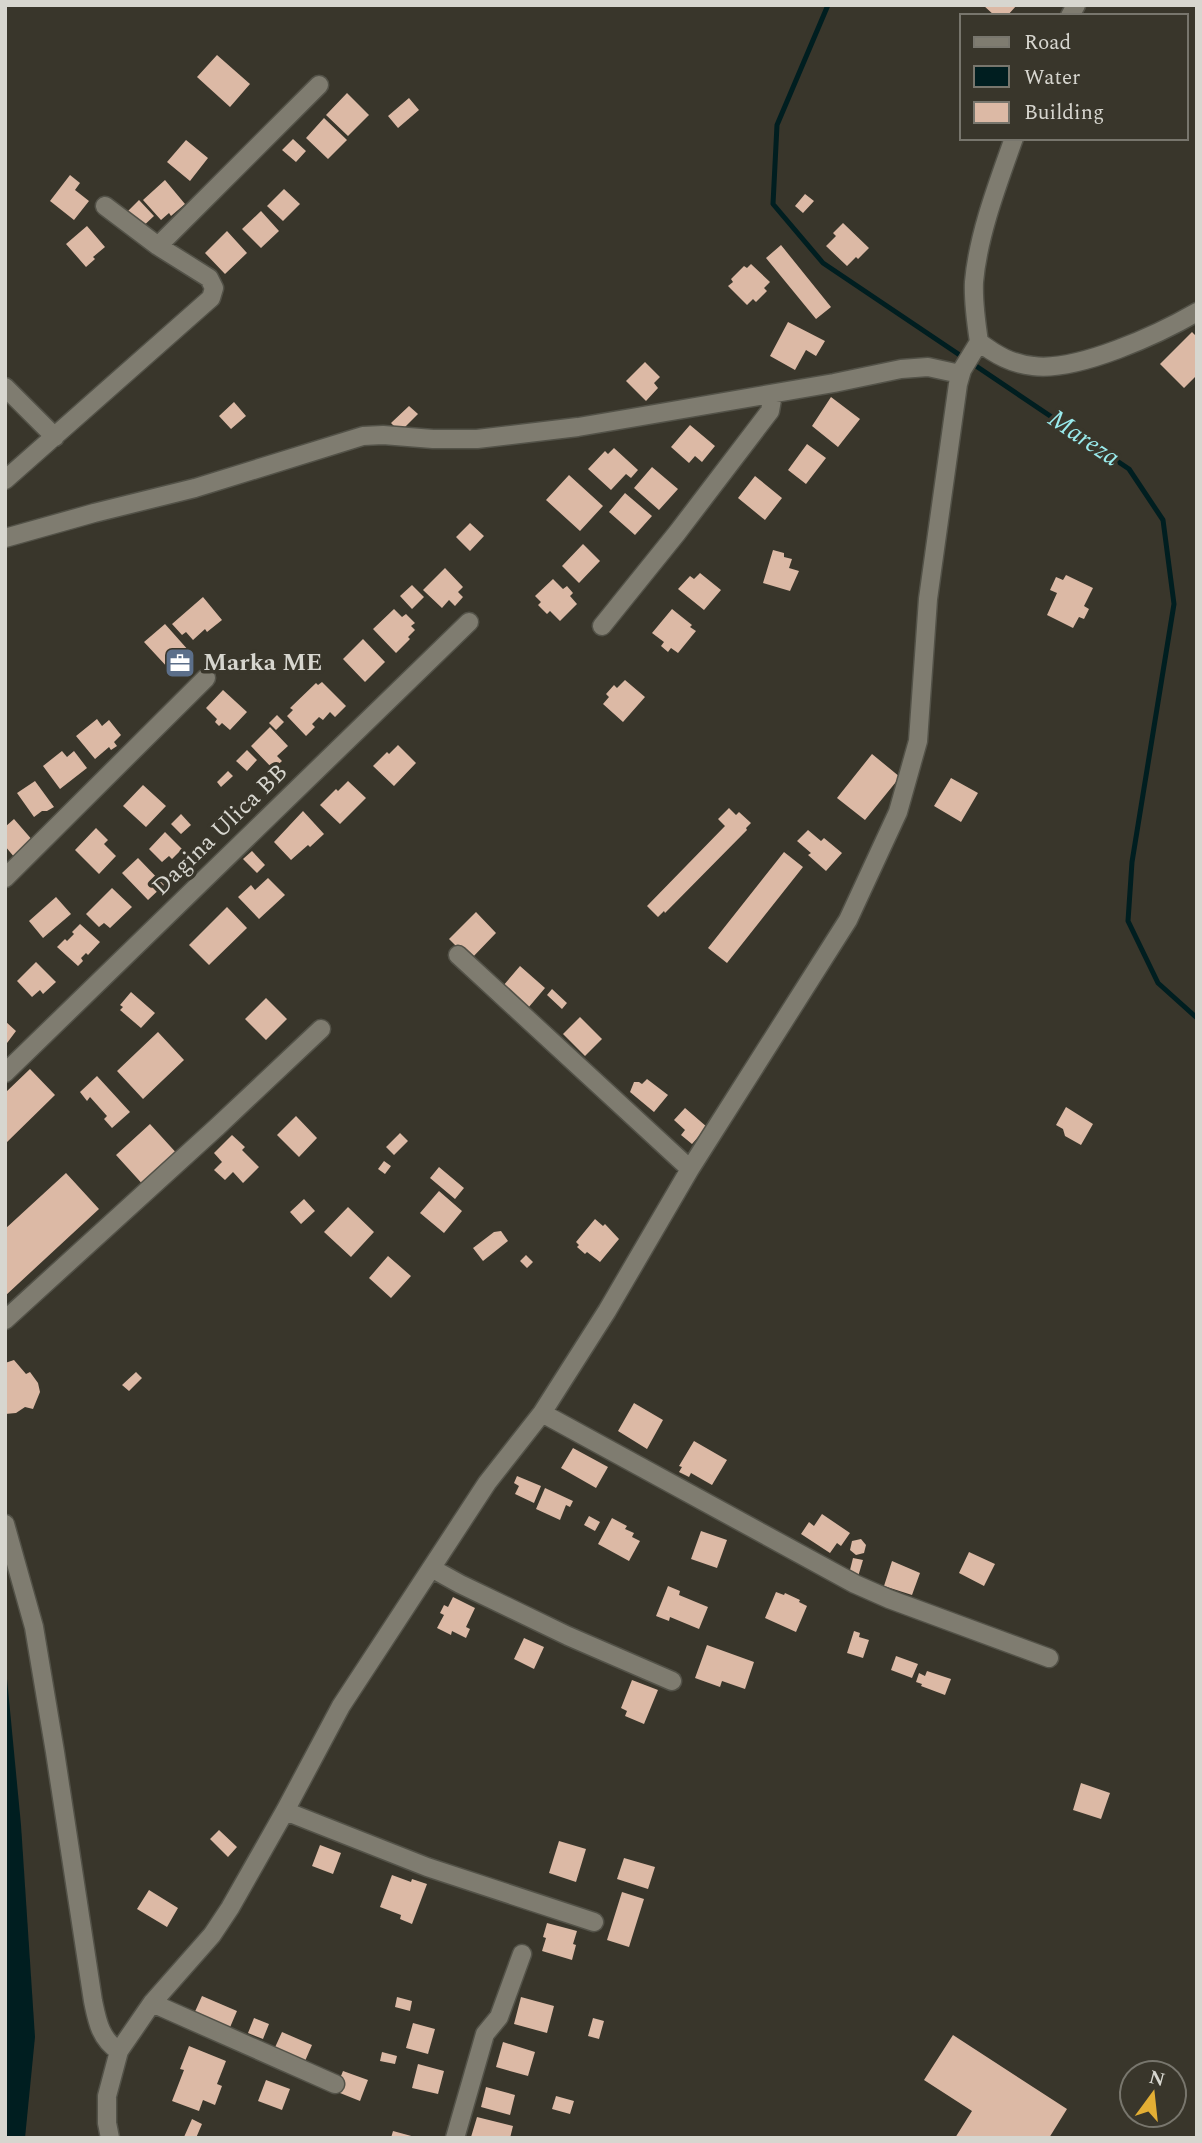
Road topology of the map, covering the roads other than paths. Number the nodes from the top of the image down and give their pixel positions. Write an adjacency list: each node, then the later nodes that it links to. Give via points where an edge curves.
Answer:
1 (319, 85): 4 (street)
2 (1013, 140): 6 (street, via 976,269)
3 (105, 206): 4 (street)
4 (158, 246): 10 (street, via 209,278 214,288 211,298)
5 (1197, 312): 6 (street, via 1119,349 1048,367 1014,362)
6 (976, 348): 7 (street)
7 (961, 372): 9 (street, via 914,368); 20 (street, via 928,599 921,725 898,812 848,920)
8 (5, 387): 10 (street)
9 (774, 394): 12 (street, via 477,439 363,436 195,488); 14 (street, via 770,411)
10 (55, 437): 11 (street)
11 (5, 480)
12 (5, 538)
13 (469, 622): 19 (street, Dagina Ulica BB)
14 (602, 626)
15 (206, 678): 16 (street)
16 (5, 878)
17 (458, 955): 20 (street)
18 (321, 1029): 21 (street)
19 (5, 1073)
20 (690, 1170): 22 (street)
21 (5, 1320)
22 (542, 1413): 24 (street, via 487,1483); 25 (street, via 855,1584)
23 (5, 1524): 31 (street, via 34,1627 93,2001 100,2029)
24 (433, 1569): 26 (street); 27 (street, via 341,1706)
25 (1049, 1658)
26 (672, 1681)
27 (285, 1811): 28 (street, via 427,1867); 30 (street, via 212,1935)
28 (594, 1922)
29 (522, 1954): 34 (street, via 499,2017 485,2034)
30 (152, 2003): 31 (street); 32 (street)
31 (119, 2051): 33 (street, via 107,2096)
32 (335, 2084)
33 (110, 2138)
34 (455, 2138)

